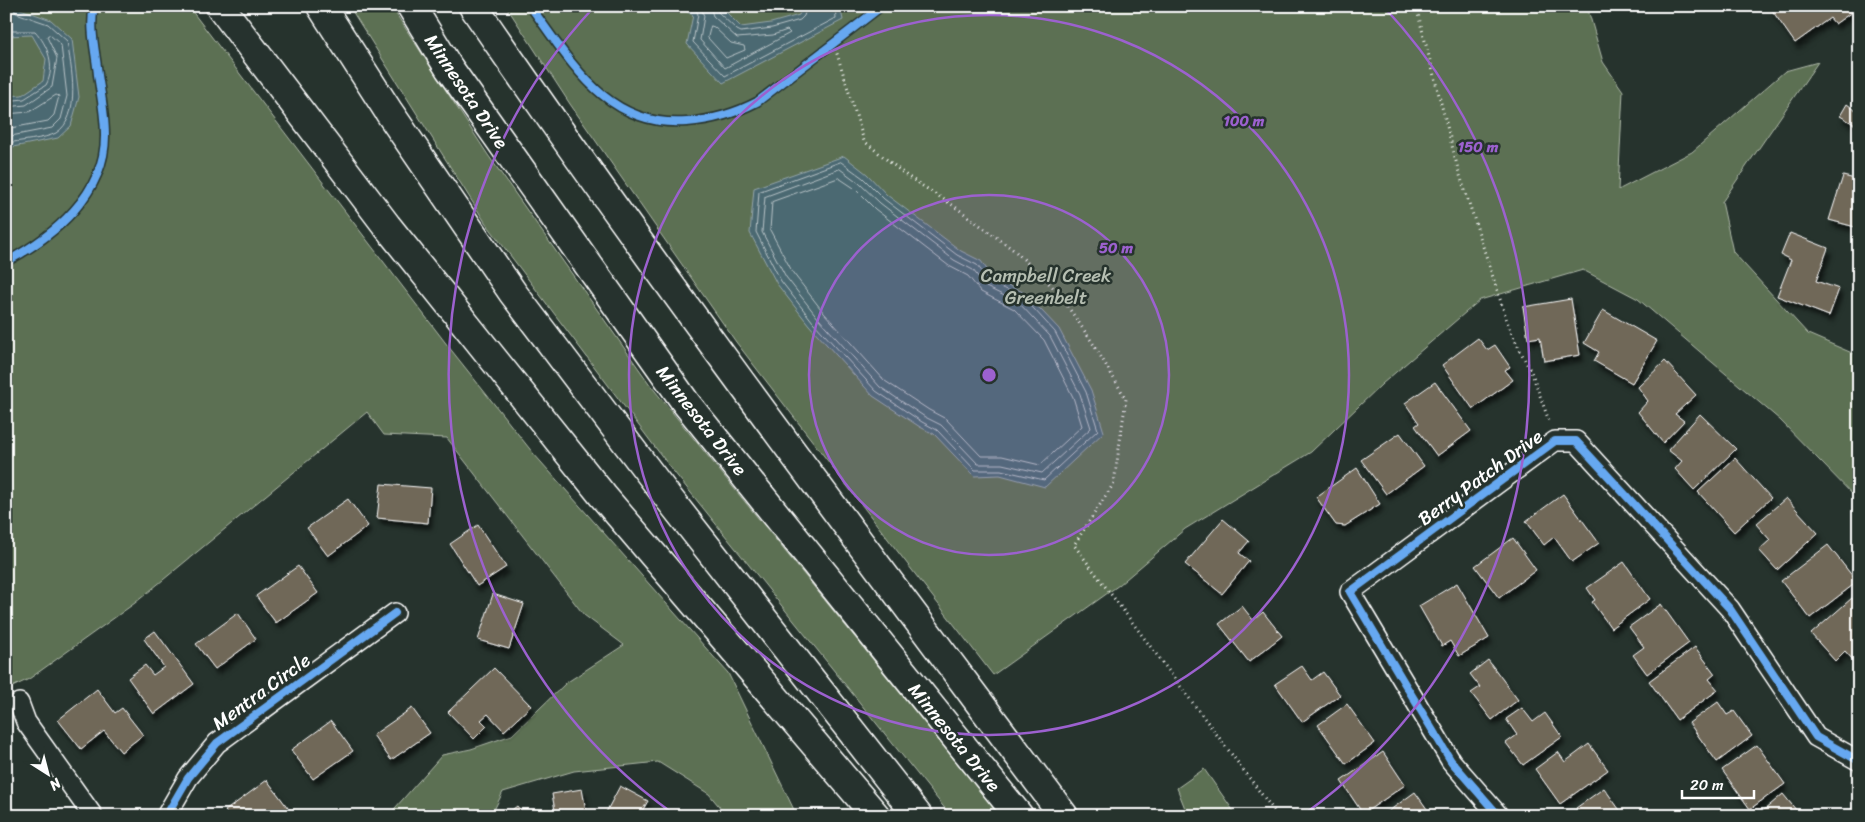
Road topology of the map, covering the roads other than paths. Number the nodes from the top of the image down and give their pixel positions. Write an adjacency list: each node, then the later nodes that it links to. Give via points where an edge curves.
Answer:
1 (220, 6): 10 (highway, via 387,226 603,496)
2 (321, 6): 11 (highway, via 513,293 670,500)
3 (411, 6): 12 (highway, Minnesota Drive, via 449,68 686,404)
4 (473, 6): 13 (highway, via 717,350)
5 (396, 613): 9 (street, Mentra Circle, via 217,743 188,778)
6 (19, 703): 8 (street, via 26,722)
7 (1859, 761): 14 (street, Berry Patch Drive, via 1816,737 1730,609 1576,441 1555,441 1350,592 1450,761)
8 (93, 816)
9 (166, 816)
10 (876, 816)
11 (918, 816)
12 (1019, 816)
13 (1064, 816)
14 (1499, 816)

